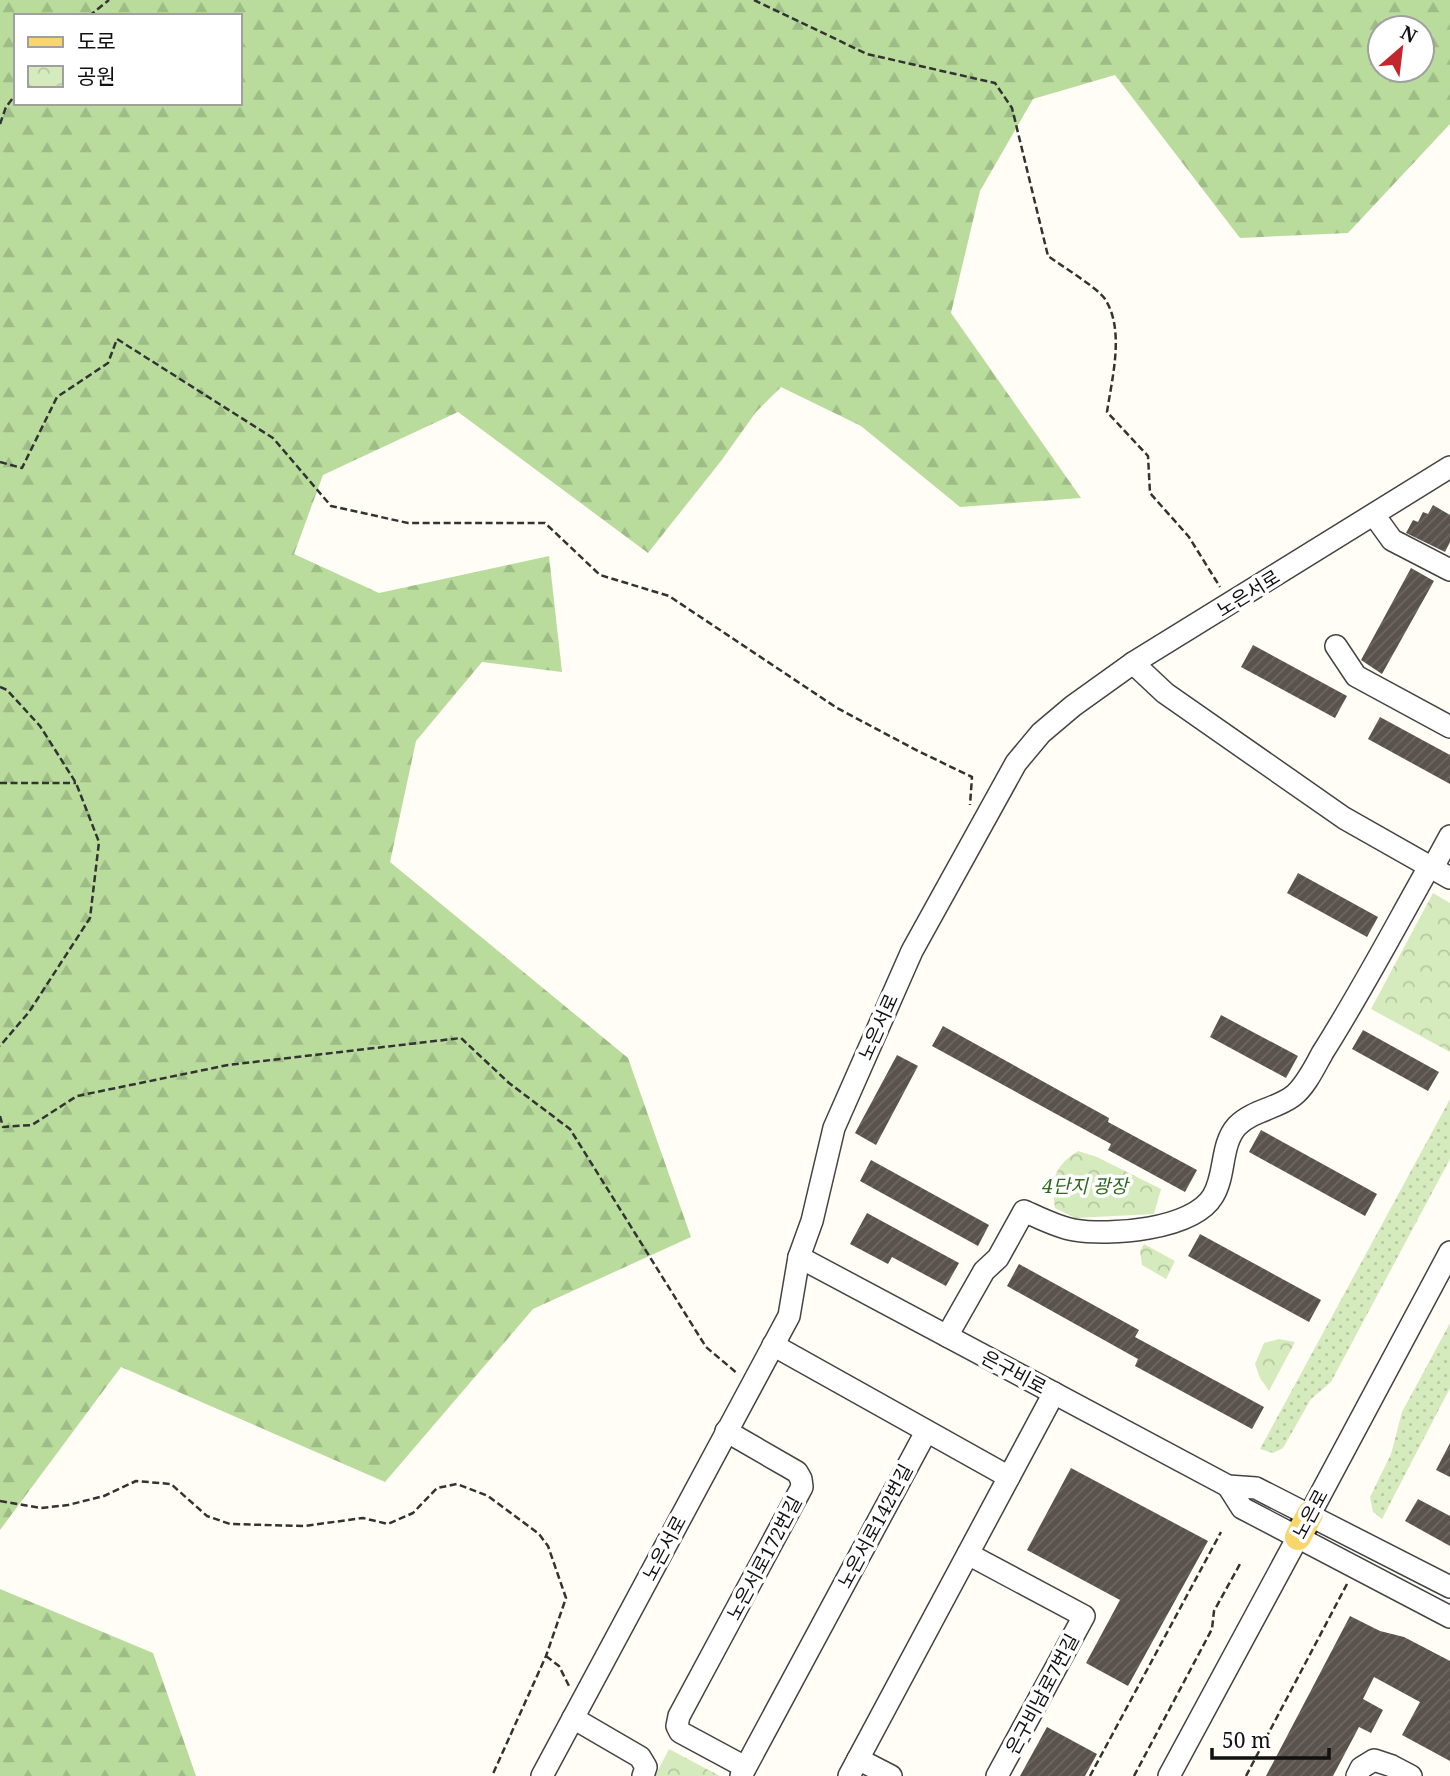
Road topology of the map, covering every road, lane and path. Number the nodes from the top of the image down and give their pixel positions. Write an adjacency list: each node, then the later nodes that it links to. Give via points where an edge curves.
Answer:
1 (109, 0): 3 (path)
2 (754, 0): 10 (path, via 867,54 995,83 1012,108 1048,256 1104,297 1110,312 1117,347 1107,412 1148,456 1150,493 1189,537)
3 (92, 14)
4 (14, 97): 5 (path)
5 (0, 124)
6 (0, 462): 17 (path, via 22,468 57,397 108,363 117,340 273,438 331,506 408,523 545,523 600,575 669,596 837,708 972,777)
7 (1450, 467): 8 (street, 노은서로)
8 (1374, 515): 9 (street, via 1392,540); 10 (street, 노은서로)
9 (1450, 570)
10 (1229, 605): 12 (street, 노은서로)
11 (1336, 646): 14 (street, via 1356,676)
12 (1133, 663): 19 (street, via 1165,693 1343,818); 24 (street, 노은서로, via 1041,733 1016,763 912,951 834,1128)
13 (0, 687): 16 (path, via 40,726)
14 (1450, 727)
15 (0, 783): 16 (path)
16 (76, 783): 20 (path, via 99,842 90,918 29,1012)
17 (970, 814)
18 (1450, 836): 19 (street)
19 (1437, 871): 25 (street, via 1293,1096 1256,1112 1237,1127 1228,1141 1219,1186 1205,1206 1168,1224 1114,1232 1075,1230 1024,1211)
20 (0, 1046)
21 (0, 1116): 22 (path)
22 (1, 1127): 27 (path, via 32,1125 78,1096 228,1065 461,1038 509,1083 570,1129 706,1347)
23 (1450, 1252): 33 (street, 노은로)
24 (799, 1257): 25 (street, 은구비로); 26 (street, 노은서로, via 789,1316)
25 (947, 1336): 28 (street, 은구비로)
26 (773, 1345): 27 (street, 노은서로); 30 (street)
27 (752, 1383): 29 (street, 노은서로)
28 (1054, 1393): 31 (street); 33 (street, 은구비로, via 1228,1486 1256,1488)
29 (726, 1431): 41 (street, 노은서로); 44 (street, 노은서로172번길, via 797,1472 802,1487 679,1716 680,1732)
30 (926, 1432): 31 (street); 44 (street, 노은서로142번길)
31 (1009, 1477): 35 (street)
32 (0, 1501): 40 (path, via 40,1508 68,1505 136,1481 171,1484 207,1516 230,1524 304,1526 363,1518 388,1524 413,1513 437,1488 457,1484 488,1496 540,1534 548,1546 566,1598)
33 (1304, 1526): 37 (street, 은구비로); 38 (street, 은구비로); 51 (street, 노은로)
34 (1221, 1532): 49 (path)
35 (968, 1554): 42 (street); 48 (street, 은구비남로7번길, via 1084,1616)
36 (1240, 1564): 50 (path, via 1214,1611 1212,1629)
37 (1355, 1568): 39 (street, 은구비로); 52 (path)
38 (1450, 1587)
39 (1450, 1617)
40 (546, 1657): 41 (path, via 559,1666); 45 (path)
41 (576, 1712): 43 (street, via 640,1757); 46 (street, 노은서로)
42 (853, 1768): 47 (street)
43 (645, 1771)
44 (743, 1772)
45 (492, 1776)
46 (542, 1776)
47 (891, 1776)
48 (997, 1776)
49 (1090, 1776)
50 (1134, 1776)
51 (1169, 1776)
52 (1246, 1776)
53 (1357, 1776): 54 (street, via 1374,1760)
54 (1411, 1776)

